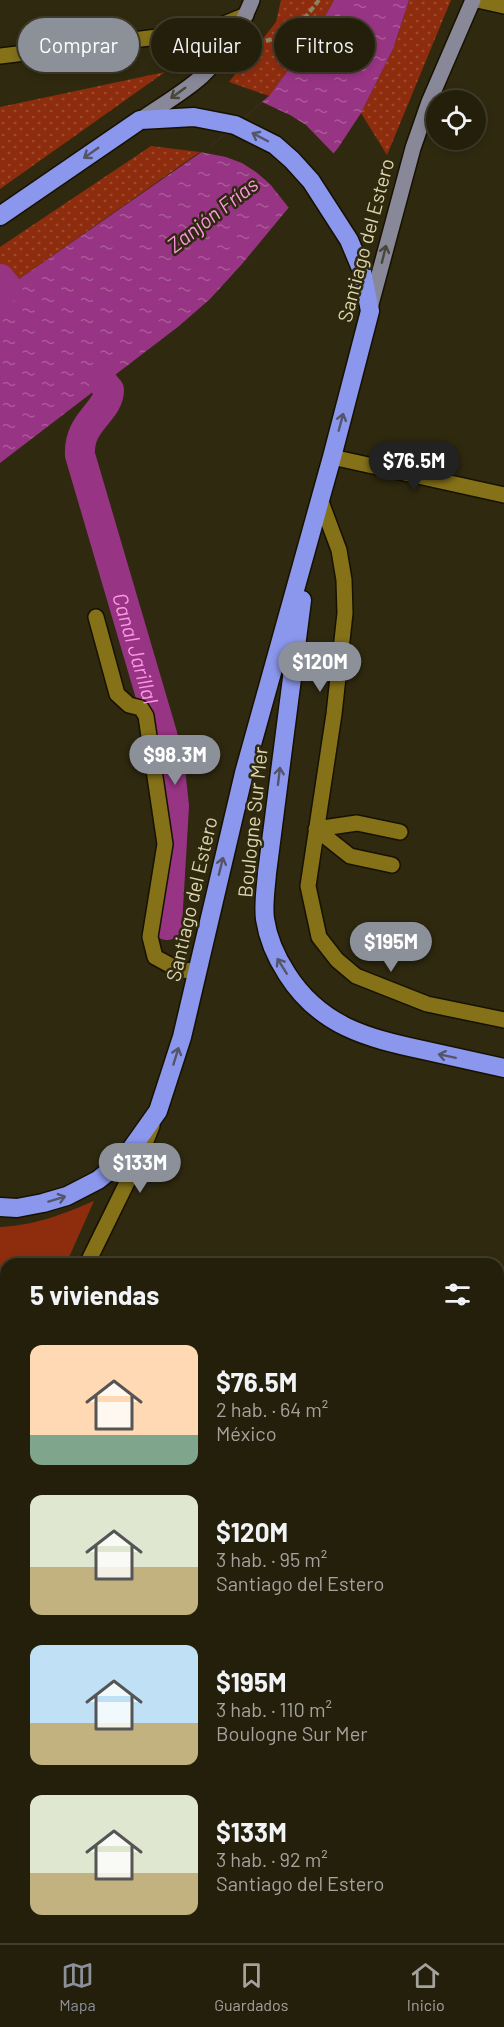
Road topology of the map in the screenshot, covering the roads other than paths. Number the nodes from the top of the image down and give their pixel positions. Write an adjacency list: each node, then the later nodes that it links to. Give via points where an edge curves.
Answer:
1 (475, 0): 2 (street); 7 (main road, Santiago del Estero, one-way to 1, via 413,148 429,102)
2 (504, 6)
3 (249, 7): 4 (street, via 207,31); 5 (main road, one-way to 5, via 225,49 200,77)
4 (0, 56)
5 (140, 120): 6 (highway, one-way to 6); 7 (highway, one-way to 5, via 362,270 349,240 311,181 275,146 235,125 194,117)
6 (0, 216)
7 (370, 311): 8 (highway, Santiago del Estero, one-way to 7)
8 (332, 457): 9 (street); 10 (highway, Santiago del Estero)
9 (504, 495)
10 (320, 499): 11 (highway, Santiago del Estero); 13 (street, via 339,550 345,613)
11 (310, 536): 16 (highway, Santiago del Estero, one-way to 11, via 244,773); 18 (highway, Boulogne Sur Mer, one-way to 11, via 375,1040 347,1028 311,1003 274,954 265,918 267,873)
12 (96, 617): 16 (street, via 117,694 129,705 141,708 146,716 165,844 150,937 155,957 178,970)
13 (316, 829): 14 (street, via 357,823); 15 (street, via 350,856); 17 (street, via 308,886 320,937 337,960 356,976 427,1004)
14 (400, 832)
15 (392, 865)
16 (197, 971): 19 (highway, Santiago del Estero, one-way to 16, via 182,1038)
17 (504, 1020)
18 (504, 1068)
19 (158, 1111): 20 (highway, one-way to 19, via 43,1203 98,1180 124,1158); 21 (street, Santiago del Estero)
20 (0, 1207)
21 (90, 1258)

